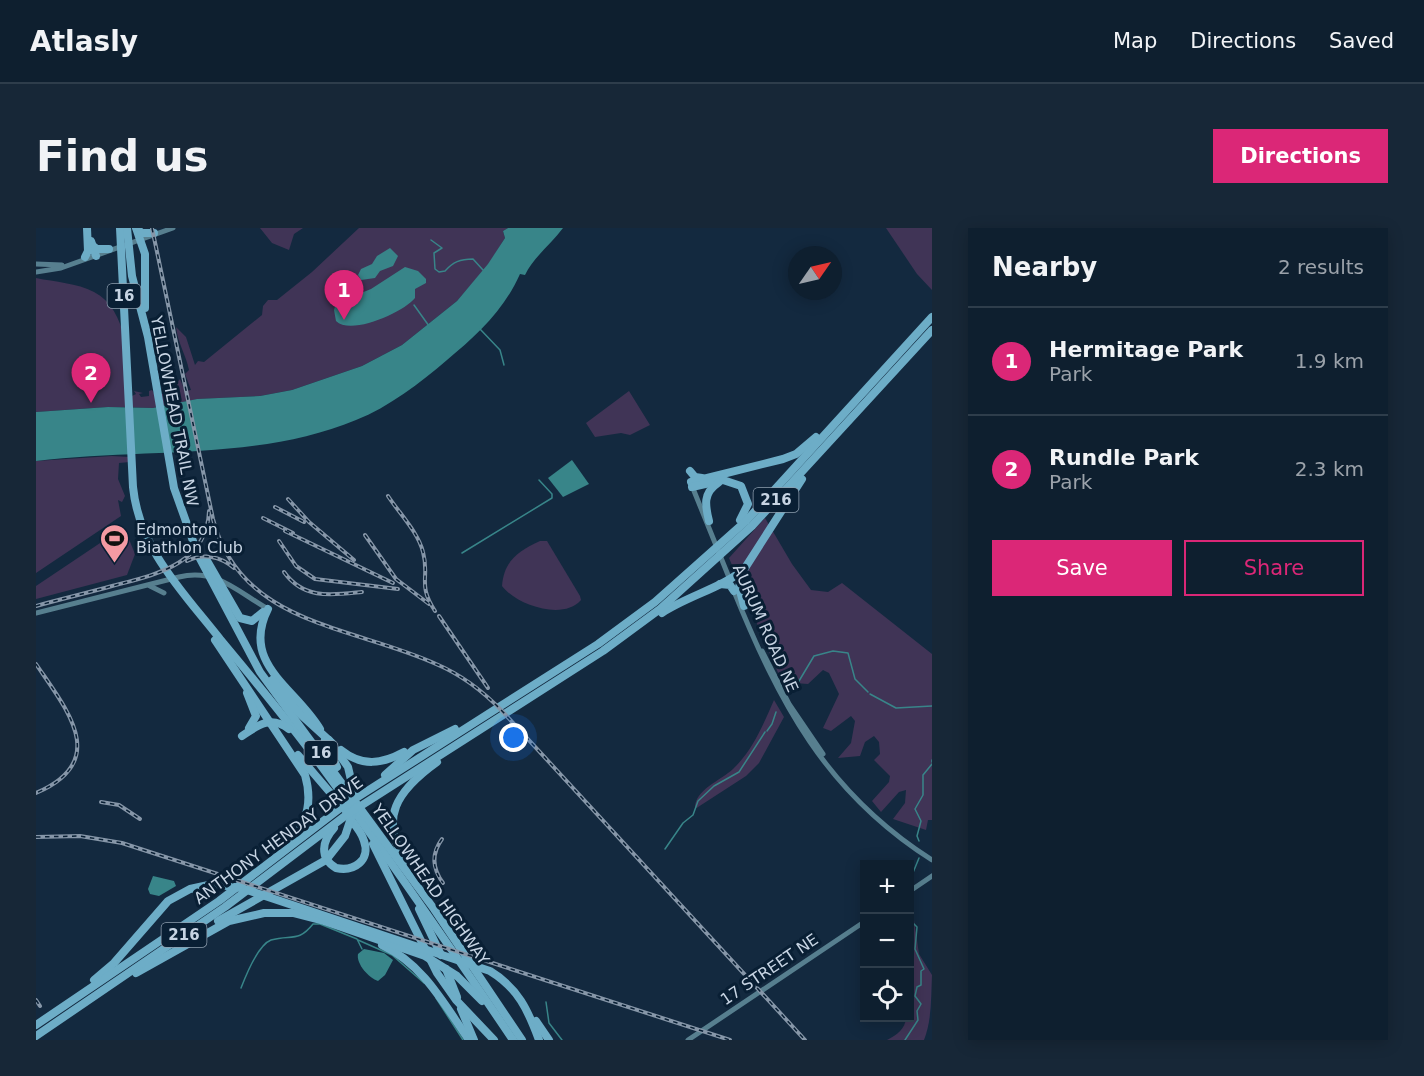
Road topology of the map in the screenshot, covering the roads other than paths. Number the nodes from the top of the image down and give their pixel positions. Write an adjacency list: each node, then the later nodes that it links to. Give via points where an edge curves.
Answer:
1 (118, 228): 28 (highway, YELLOWHEAD TRAIL NW / 16, via 135,502 144,533 156,555)
2 (127, 228): 15 (highway, YELLOWHEAD TRAIL NW / 16, via 132,276)
3 (136, 228): 6 (highway, via 142,233); 8 (highway)
4 (166, 228): 6 (main road)
5 (173, 228): 8 (main road)
6 (154, 232): 8 (main road)
7 (89, 234): 9 (highway, via 97,249); 10 (highway, via 88,251)
8 (136, 240): 9 (main road); 15 (highway, via 145,254 143,296)
9 (112, 248): 10 (main road)
10 (93, 256): 11 (main road, via 57,266); 12 (main road)
11 (36, 264)
12 (36, 272)
13 (932, 317): 17 (highway, 216)
14 (932, 330): 16 (highway, 216)
15 (152, 357): 22 (highway, YELLOWHEAD TRAIL NW / 16)
16 (880, 387): 25 (highway, via 793,490); 39 (highway, 216, via 718,560)
17 (850, 406): 19 (highway, via 796,454 770,464); 26 (highway, 216, via 746,521)
18 (690, 471): 19 (highway, via 695,477)
19 (704, 478): 21 (highway)
20 (723, 480): 21 (highway); 23 (highway, via 712,487 706,498); 26 (highway, via 743,490 746,511)
21 (693, 484): 23 (main road); 24 (main road)
22 (174, 488): 34 (highway, YELLOWHEAD TRAIL NW / 16, via 187,530); 36 (highway, via 197,542 240,618 252,621)
23 (709, 521): 24 (main road)
24 (716, 542): 27 (main road, AURUM ROAD NE)
25 (746, 568): 27 (highway); 35 (highway, via 740,582)
26 (689, 574): 41 (highway, 216, via 613,634)
27 (731, 578): 30 (highway); 33 (main road, AURUM ROAD NE); 35 (main road, AURUM ROAD NE)
28 (177, 579): 29 (main road); 32 (main road, via 202,574); 38 (highway); 46 (highway, YELLOWHEAD TRAIL NW / 16)
29 (165, 580): 31 (main road); 31 (main road, via 164,593 157,586)
30 (718, 584): 33 (highway, via 730,585); 39 (highway, via 675,604)
31 (147, 585): 37 (main road)
32 (236, 588): 36 (main road); 36 (main road, via 255,594)
33 (734, 591): 50 (main road, AURUM ROAD NE, via 770,676 816,751 872,815)
34 (224, 605): 40 (highway, YELLOWHEAD TRAIL NW / 16); 45 (highway, via 272,681)
35 (744, 606): 50 (main road, AURUM ROAD NE, via 785,696 835,773 879,819)
36 (265, 609): 48 (highway, via 259,630 263,658 318,724 332,758)
37 (36, 613)
38 (214, 638): 44 (highway); 46 (highway, via 255,713 254,721 242,736 266,722 281,724)
39 (603, 651): 41 (highway, 216, via 519,705)
40 (271, 687): 48 (highway, YELLOWHEAD HIGHWAY / 16)
41 (486, 717): 42 (highway, 216); 43 (highway); 51 (highway, ANTHONY HENDAY DRIVE / 216, via 360,795)
42 (479, 730): 47 (highway, ANTHONY HENDAY DRIVE / 216); 54 (highway, via 416,777 402,791 394,810 393,835 398,848)
43 (444, 735): 45 (highway, via 375,763 354,759); 49 (highway, via 413,750 394,766 377,789 371,833)
44 (281, 736): 47 (highway, via 333,794 364,840 363,860 342,870 328,862 324,848 328,834); 51 (highway, via 305,775 308,807 296,836)
45 (328, 740): 58 (highway, via 344,759 355,797 348,831 332,854)
46 (334, 783): 49 (highway, YELLOWHEAD HIGHWAY / 16)
47 (346, 817): 60 (highway, ANTHONY HENDAY DRIVE / 216, via 244,893)
48 (369, 819): 54 (highway, YELLOWHEAD HIGHWAY / 16)
49 (381, 856): 55 (highway); 64 (highway, YELLOWHEAD HIGHWAY / 16, via 446,940); 67 (highway, via 434,937)
50 (932, 858)
51 (264, 867): 60 (highway, ANTHONY HENDAY DRIVE / 216)
52 (932, 875): 53 (main road)
53 (914, 888)
54 (434, 909): 59 (highway, YELLOWHEAD HIGHWAY / 16)
55 (411, 924): 66 (highway, via 427,963); 68 (highway, via 456,1000)
56 (336, 925): 58 (highway, via 293,913 249,915 219,925); 64 (highway, via 412,951 442,966 468,986); 66 (highway, via 390,948 415,966)
57 (860, 925): 74 (main road, 17 STREET NE)
58 (153, 963): 60 (highway)
59 (475, 970): 70 (highway, YELLOWHEAD HIGHWAY / 16); 71 (highway)
60 (121, 972): 61 (highway, via 168,901 190,889 218,884 370,930); 62 (highway); 62 (highway)
61 (499, 976): 72 (highway, via 522,999); 73 (highway, via 524,998)
62 (112, 978): 63 (highway); 65 (highway, via 81,1006)
63 (36, 1024)
64 (504, 1026): 69 (highway, YELLOWHEAD HIGHWAY / 16)
65 (36, 1036)
66 (469, 1040)
67 (474, 1040)
68 (494, 1040)
69 (513, 1040)
70 (522, 1040)
71 (528, 1040)
72 (539, 1040)
73 (549, 1040)
74 (688, 1040)

